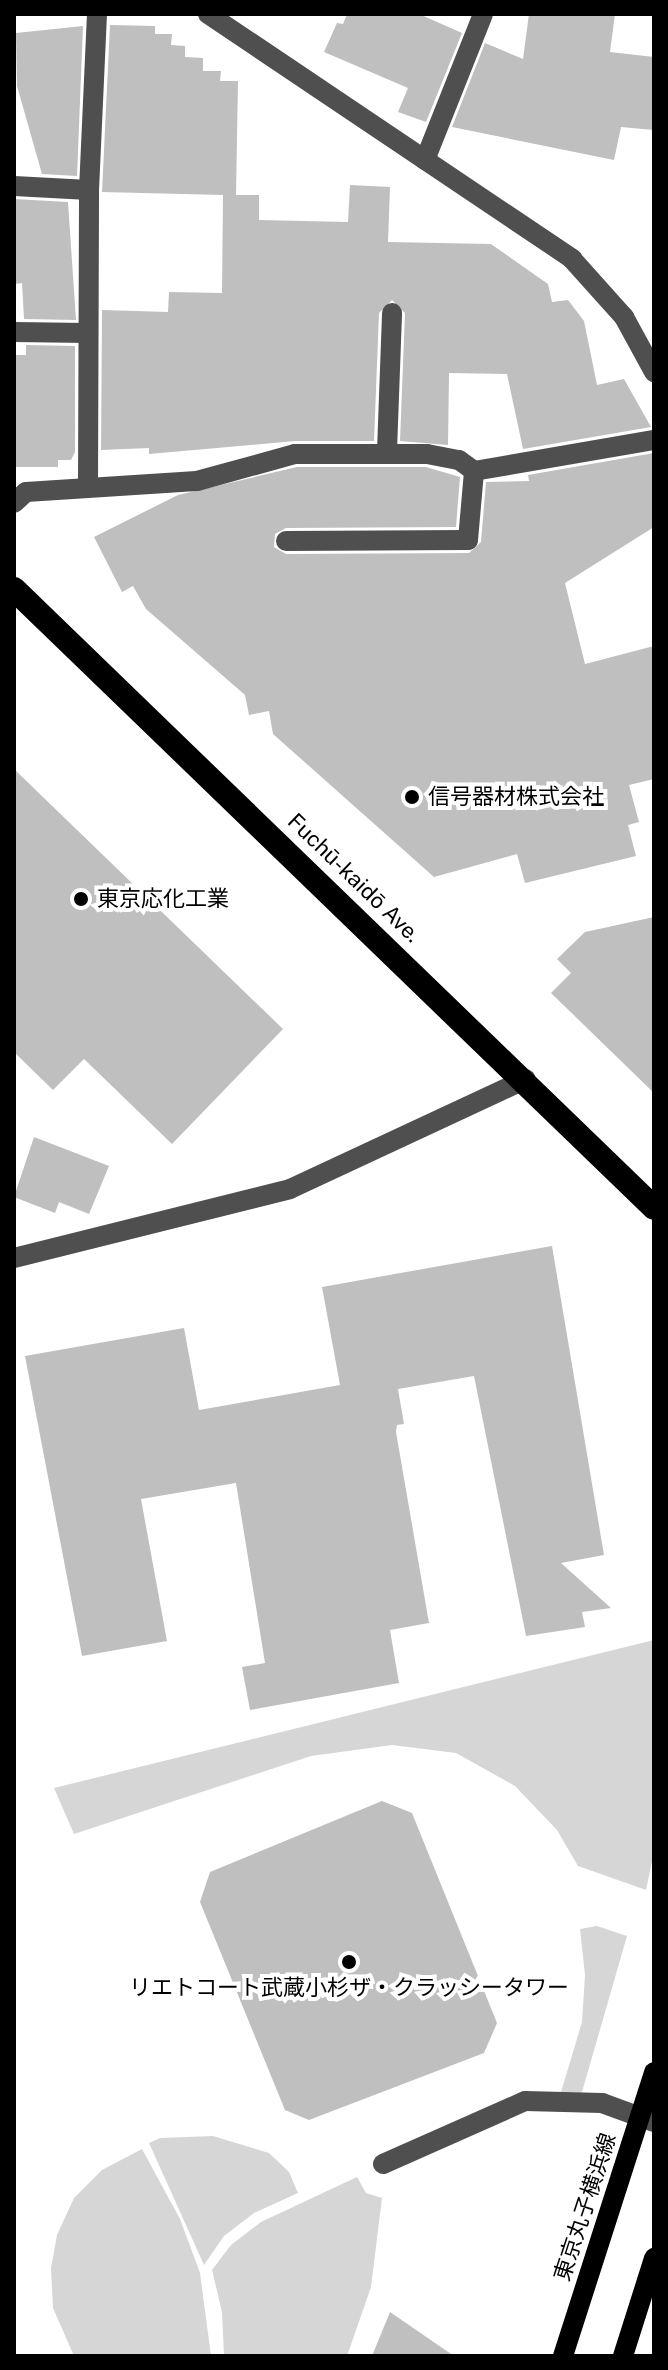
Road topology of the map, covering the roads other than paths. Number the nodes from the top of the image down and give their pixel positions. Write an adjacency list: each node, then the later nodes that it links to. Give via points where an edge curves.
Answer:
1 (97, 14): 6 (street)
2 (208, 14): 4 (street)
3 (483, 14): 4 (street)
4 (425, 160): 10 (street, via 572,259 624,317)
5 (14, 186): 6 (street)
6 (89, 190): 9 (street)
7 (392, 313): 12 (street)
8 (14, 332): 9 (street)
9 (87, 333): 14 (street)
10 (654, 372)
11 (654, 440): 13 (street)
12 (387, 451): 13 (street, via 459,460); 14 (street, via 295,454 197,481)
13 (474, 471): 16 (street, via 468,540)
14 (88, 488): 15 (street, via 26,492)
15 (14, 503)
16 (286, 541)
17 (14, 589): 18 (highway, Fuchū-kaidō Ave.)
18 (526, 1079): 19 (highway, Fuchū-kaidō Ave.); 20 (street, via 290,1189)
19 (654, 1208)
20 (14, 1258)
21 (654, 2072): 22 (main road, 東京丸子横浜線)
22 (647, 2119): 23 (street, via 602,2103 525,2101); 25 (main road, 東京丸子横浜線)
23 (383, 2164)
24 (654, 2258): 26 (main road)
25 (563, 2356)
26 (623, 2356)

